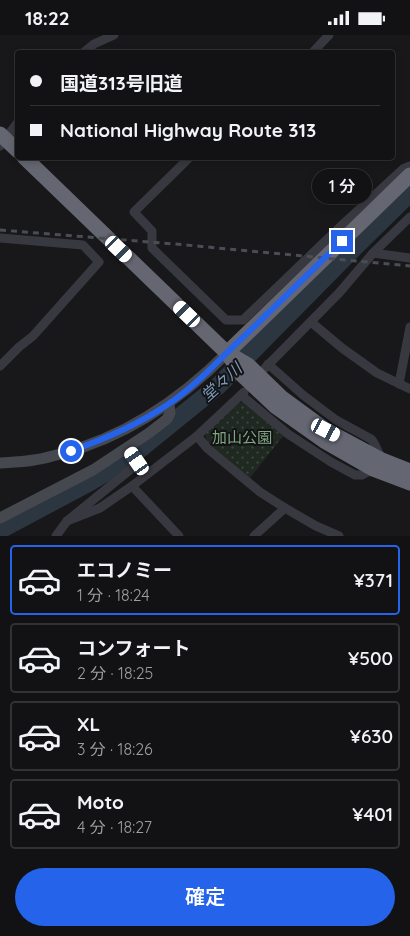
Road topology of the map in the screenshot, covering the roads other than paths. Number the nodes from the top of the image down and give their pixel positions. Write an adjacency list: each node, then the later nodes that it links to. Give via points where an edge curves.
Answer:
1 (114, 35): 3 (street)
2 (329, 35): 5 (street)
3 (99, 38): 4 (street)
4 (87, 50)
5 (315, 50)
6 (15, 125): 7 (street)
7 (1, 140): 8 (highway)
8 (15, 149)
9 (27, 160): 19 (highway)
10 (187, 160): 11 (street, via 134,212 152,231 152,248 226,320 243,320 396,175)
11 (410, 166)
12 (410, 175): 19 (highway)
13 (410, 217): 15 (street)
14 (0, 238): 20 (street, via 83,245 99,262 33,336)
15 (373, 253): 16 (street); 17 (street)
16 (410, 258)
17 (311, 322): 21 (street, via 377,373); 27 (street, via 266,366 336,420 371,439 375,443)
18 (410, 327): 21 (street)
19 (238, 362): 23 (street, via 209,371); 27 (highway, via 276,407 324,441)
20 (0, 366)
21 (400, 384): 22 (street)
22 (410, 389)
23 (169, 404): 25 (street, via 167,419); 26 (street, via 102,440 71,451 35,460)
24 (197, 435): 27 (street, via 243,393 288,434 355,475 362,475); 30 (street); 31 (street, via 207,448 260,492)
25 (127, 447): 32 (street, via 93,471); 33 (street, via 137,461 136,465)
26 (0, 463)
27 (378, 464): 28 (highway); 29 (highway)
28 (410, 471)
29 (410, 483)
30 (132, 486): 33 (street, via 100,508); 34 (street)
31 (285, 508): 36 (street); 37 (street)
32 (0, 518)
33 (67, 521): 35 (street)
34 (174, 534)
35 (56, 536)
36 (254, 536)
37 (339, 536)

